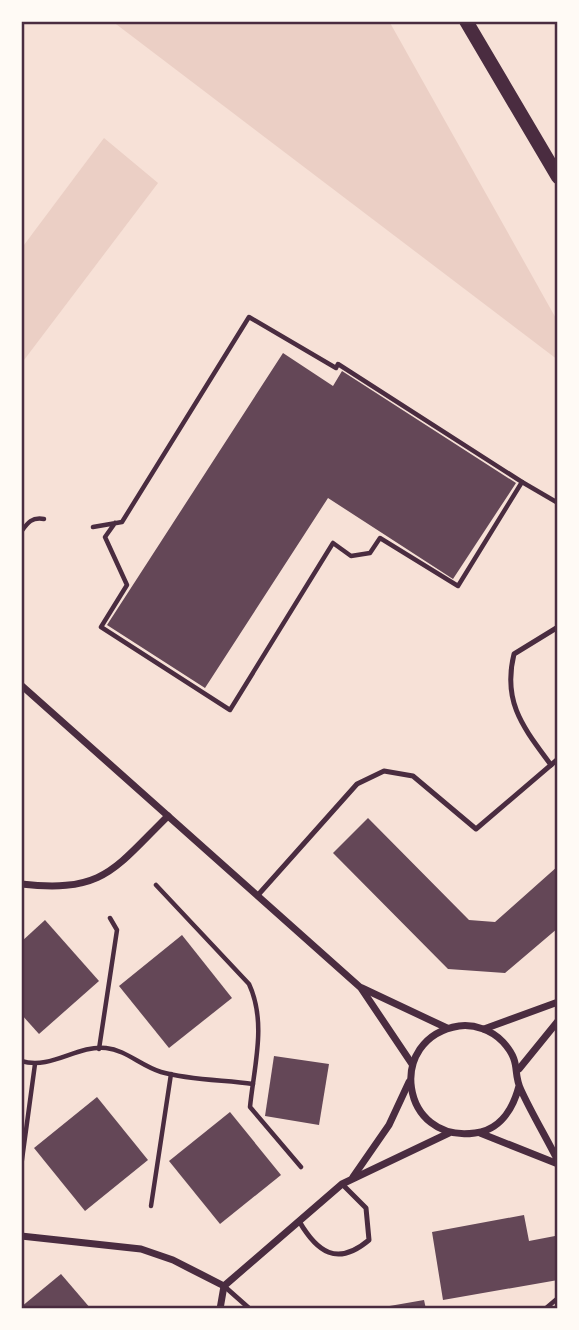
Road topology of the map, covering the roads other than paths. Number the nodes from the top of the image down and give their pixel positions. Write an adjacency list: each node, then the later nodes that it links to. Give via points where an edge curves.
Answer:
1 (466, 21): 2 (main road)
2 (558, 177)
3 (558, 626): 6 (lane, via 514,654 508,679 521,723)
4 (21, 685): 7 (street)
5 (558, 759): 6 (lane)
6 (551, 765): 9 (lane, via 476,829 413,776 384,771 358,783)
7 (168, 816): 8 (street, via 109,874 79,885); 9 (street)
8 (21, 884)
9 (258, 895): 10 (street)
10 (361, 988): 13 (street); 15 (street)
11 (558, 1002): 14 (street)
12 (558, 1021): 16 (street)
13 (447, 1028): 14 (street); 15 (street, via 432,1036)
14 (484, 1029): 16 (street, via 500,1038)
15 (412, 1064): 17 (street)
16 (519, 1069): 18 (street)
17 (410, 1080): 19 (street, via 421,1113); 22 (street, via 389,1125)
18 (519, 1086): 20 (street, via 507,1115); 21 (street)
19 (449, 1133): 20 (street); 22 (street)
20 (480, 1133): 21 (street)
21 (558, 1163)
22 (352, 1178): 23 (street)
23 (342, 1184): 24 (street); 24 (lane, via 366,1208 369,1240 356,1251 335,1255 319,1248)
24 (299, 1221): 26 (street)
25 (21, 1236): 26 (street, via 141,1249)
26 (224, 1286): 27 (street); 28 (lane)
27 (220, 1309)
28 (250, 1309)

